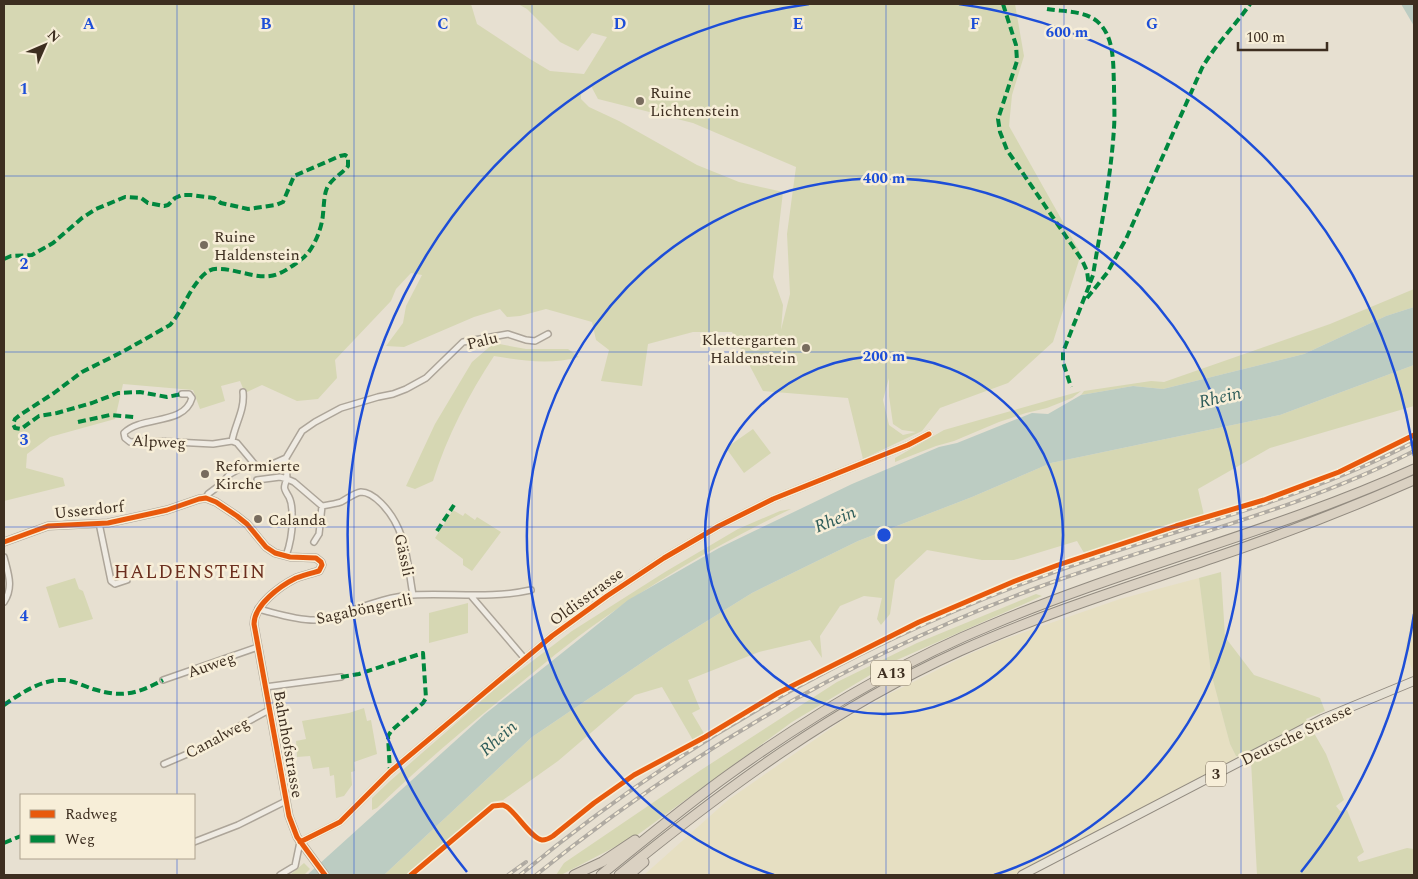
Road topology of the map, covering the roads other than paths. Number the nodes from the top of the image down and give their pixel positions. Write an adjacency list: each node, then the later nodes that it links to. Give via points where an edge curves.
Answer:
1 (548, 334): 6 (street, Palu, via 535,341 508,334 463,342 426,378 406,389 341,408 315,422 302,431)
2 (243, 392): 5 (street, via 244,405)
3 (182, 394): 5 (street, Alpweg, via 189,394 192,398 180,413 134,427 124,433 125,438 130,442 213,444)
4 (929, 434): 26 (street, Oldisstrasse, via 773,499 718,526 614,591)
5 (232, 441): 7 (street)
6 (286, 458): 7 (street); 9 (street)
7 (257, 467): 12 (street, via 235,471)
8 (1414, 470): 35 (highway, A13, via 1291,520 1064,596 951,643 884,676 811,719)
9 (287, 479): 10 (street); 13 (street); 18 (street, via 283,487 290,498 293,524)
10 (257, 480)
11 (1414, 480): 34 (highway, A13, via 1215,558 1068,606 955,653 858,704 779,753)
12 (206, 498): 14 (street, Usserdorf, via 167,510); 18 (street, via 229,509 266,547)
13 (322, 506): 16 (street, via 319,534); 21 (street, Gässli, via 364,492 376,498 398,525 403,537)
14 (98, 523): 15 (street, Usserdorf, via 48,526); 19 (street, via 111,581 115,584)
15 (4, 542)
16 (314, 542)
17 (4, 556): 23 (street, via 10,587)
18 (286, 556): 24 (street, via 316,558 322,567 290,582)
19 (127, 580)
20 (531, 590): 22 (street, Sagaböngertli)
21 (413, 595): 22 (street, Sagaböngertli); 24 (street, Sagaböngertli, via 322,620 299,619)
22 (472, 596): 26 (street)
23 (4, 602)
24 (258, 609): 25 (street, Bahnhofstrasse, via 254,624)
25 (258, 647): 28 (street, Auweg); 30 (street, Bahnhofstrasse)
26 (525, 659): 37 (street, Oldisstrasse, via 390,772 340,822)
27 (341, 677): 30 (street)
28 (163, 680)
29 (1414, 681): 44 (main road, Deutsche Strasse / 3, via 1322,719)
30 (265, 687): 31 (street, Bahnhofstrasse)
31 (270, 710): 32 (street, Canalweg); 33 (street, Bahnhofstrasse)
32 (164, 764)
33 (286, 801): 36 (street); 37 (street, Bahnhofstrasse, via 291,824)
34 (706, 805): 42 (highway, A13); 43 (highway, A13)
35 (685, 808): 40 (highway, A13, via 655,825 623,850); 41 (highway, A13)
36 (195, 842)
37 (300, 842): 38 (street, via 295,866); 39 (street, Bahnhofstrasse)
38 (280, 875)
39 (325, 875)
40 (574, 875)
41 (601, 875)
42 (619, 875)
43 (629, 875)
44 (1022, 875)

